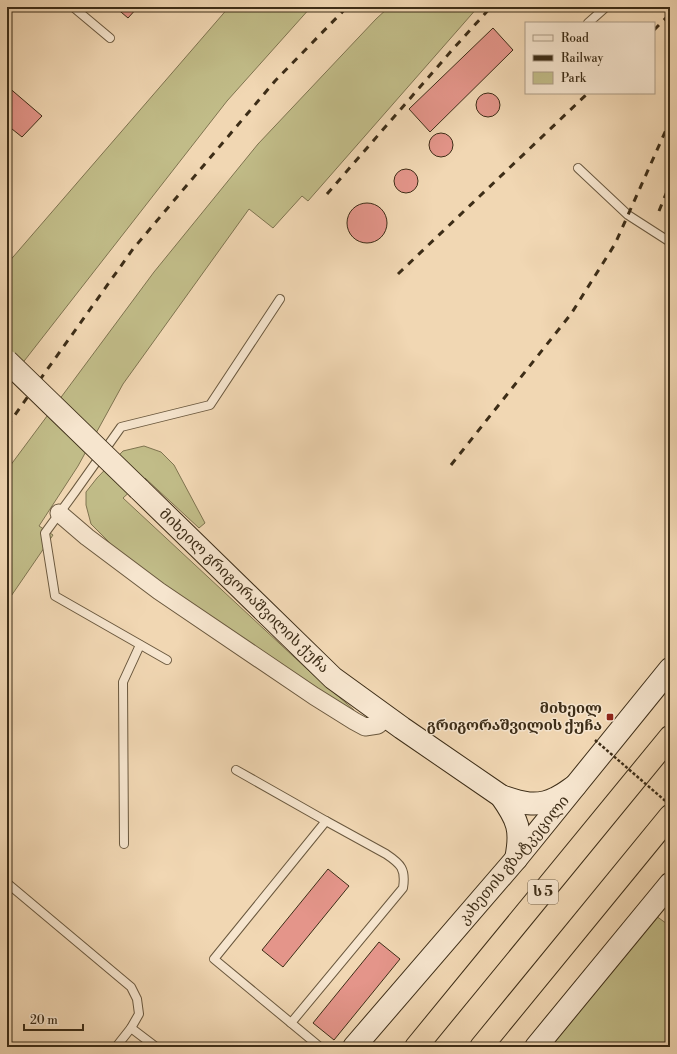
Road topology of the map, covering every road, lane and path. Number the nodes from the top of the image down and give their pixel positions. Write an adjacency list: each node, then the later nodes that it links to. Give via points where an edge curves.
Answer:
1 (73, 7): 4 (lane)
2 (606, 7): 3 (lane)
3 (589, 22)
4 (110, 38)
5 (578, 168): 6 (lane, via 628,215)
6 (670, 242)
7 (280, 299): 9 (lane, via 210,406 121,427)
8 (7, 361): 13 (street, მიხეილ გრიგორაშვილის ქუჩა, bridge, via 333,678)
9 (59, 513): 10 (lane, via 45,533 55,596); 13 (street, via 159,591 354,721 365,726 378,725)
10 (140, 645): 11 (lane); 22 (lane, via 124,682)
11 (167, 660)
12 (670, 669): 17 (street, კახეთის გზატკეცილი)
13 (387, 718): 18 (street, მიხეილ გრიგორაშვილის ქუჩა)
14 (670, 737): 32 (highway, ს 5)
15 (595, 740): 19 (path, bridge)
16 (236, 770): 21 (lane)
17 (575, 786): 18 (street, via 556,798 533,804); 23 (street, კახეთის გზატკეცილი)
18 (501, 796): 23 (street, via 517,824 519,846)
19 (670, 805)
20 (670, 816): 33 (highway)
21 (326, 821): 26 (lane, via 214,959); 26 (lane, via 395,860 402,870 403,888)
22 (124, 844)
23 (516, 859): 31 (street, კახეთის გზატკეცილი)
24 (7, 883): 27 (lane, via 131,987 137,999 139,1014)
25 (668, 890): 34 (street)
26 (291, 1023): 30 (lane)
27 (131, 1028): 28 (lane); 29 (lane)
28 (116, 1047)
29 (156, 1047)
30 (320, 1047)
31 (354, 1047)
32 (416, 1047)
33 (481, 1047)
34 (536, 1047)

